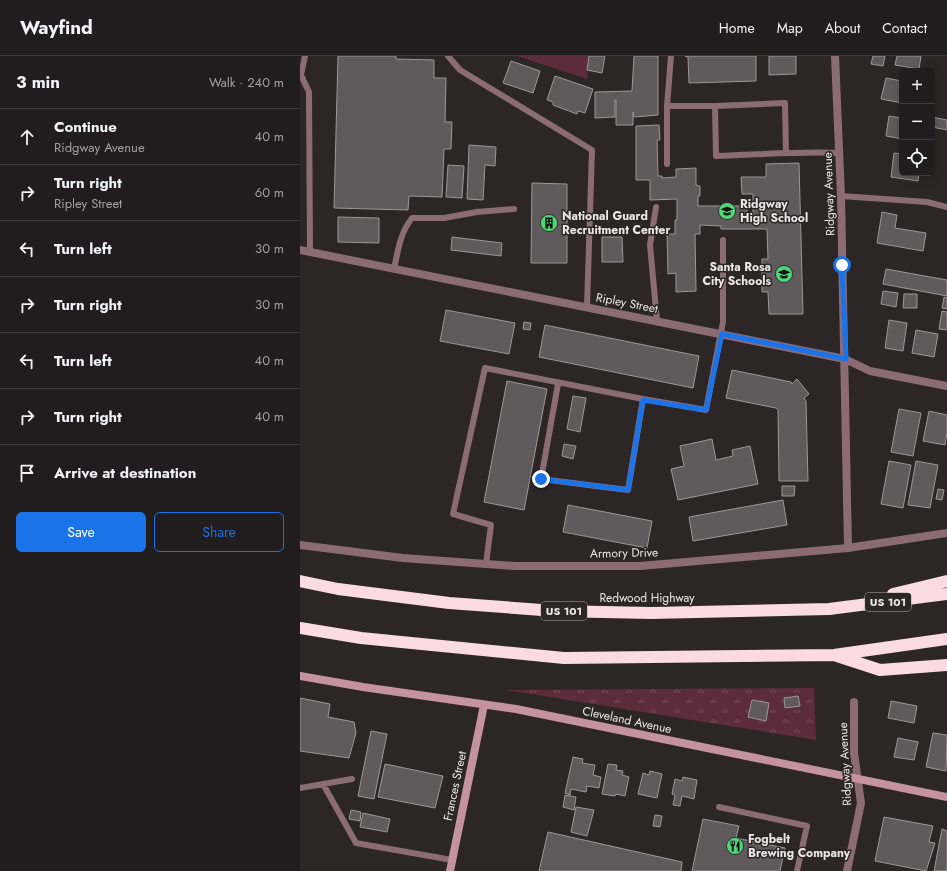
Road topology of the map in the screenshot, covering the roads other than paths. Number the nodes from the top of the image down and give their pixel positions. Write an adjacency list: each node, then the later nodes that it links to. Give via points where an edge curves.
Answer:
1 (306, 56): 16 (lane, via 301,75 309,92)
2 (448, 56): 18 (lane, via 460,70 592,150)
3 (670, 56): 5 (lane)
4 (835, 56): 8 (street, Ridgway Avenue)
5 (667, 106): 6 (lane); 9 (lane)
6 (715, 106): 7 (lane, via 716,156); 7 (lane, via 785,103)
7 (786, 153): 8 (lane)
8 (840, 153): 10 (street, Ridgway Avenue)
9 (667, 164)
10 (841, 196): 12 (lane, via 927,202); 21 (street, Ridgway Avenue)
11 (656, 207): 19 (lane, via 650,245)
12 (947, 207)
13 (514, 209): 17 (lane, via 444,218 412,218 399,244)
14 (723, 240): 20 (lane)
15 (300, 250): 16 (street, Ripley Street)
16 (310, 252): 17 (street, Ripley Street)
17 (394, 269): 18 (street, Ripley Street)
18 (587, 307): 19 (street, Ripley Street)
19 (657, 321): 20 (street, Ripley Street)
20 (722, 334): 21 (street, Ripley Street); 24 (lane, via 706,410)
21 (846, 359): 23 (street, Ripley Street, via 870,371); 27 (street, Ridgway Avenue)
22 (558, 384): 24 (lane); 24 (lane, via 541,479 628,490); 28 (lane, via 485,368 453,514 491,525)
23 (947, 386)
24 (643, 400)
25 (947, 533): 27 (street, Armory Drive)
26 (300, 546): 28 (street, Armory Drive, via 403,558)
27 (848, 548): 28 (street, Armory Drive, via 640,566)
28 (486, 564)
29 (300, 581): 32 (highway, Redwood Highway / US 101, via 449,603 555,611)
30 (947, 581): 32 (highway)
31 (947, 594): 32 (highway, Redwood Highway / US 101)
32 (829, 609)
33 (300, 628): 35 (highway, via 361,638 564,658)
34 (947, 639): 35 (highway)
35 (834, 655): 36 (highway, via 880,670)
36 (947, 665)
37 (300, 676): 39 (street, Cleveland Avenue)
38 (854, 702): 40 (street, Ridgway Avenue, via 854,753)
39 (484, 705): 40 (street, Cleveland Avenue, via 516,709); 46 (street, Frances Street)
40 (858, 778): 44 (street, Cleveland Avenue); 49 (street, Ridgway Avenue, via 861,803)
41 (352, 779): 42 (lane)
42 (323, 784): 43 (lane); 46 (lane, via 356,843)
43 (300, 788)
44 (947, 797)
45 (719, 807): 48 (lane, via 807,826)
46 (452, 860): 47 (street, Frances Street)
47 (450, 871)
48 (797, 871)
49 (847, 871)

